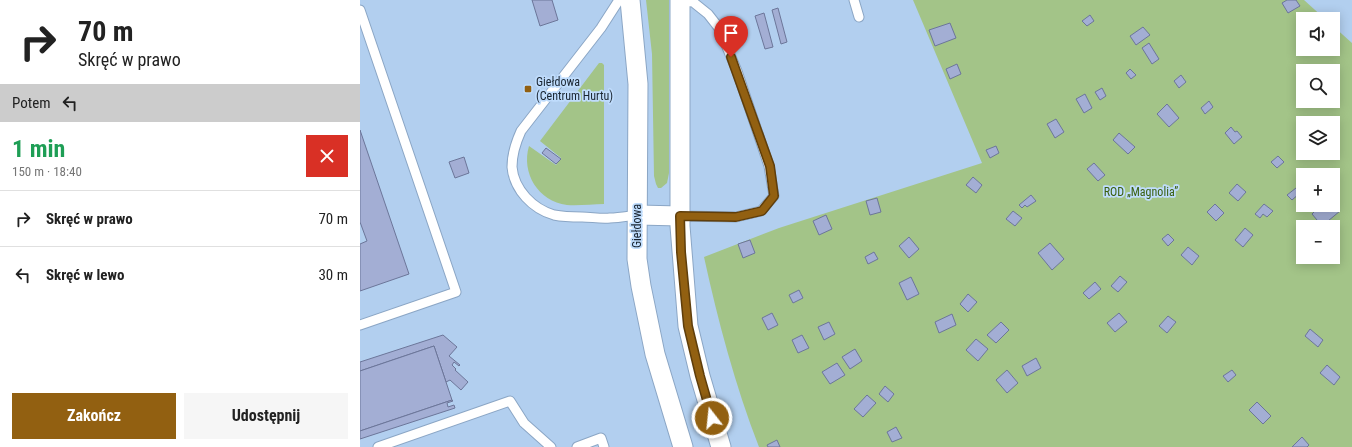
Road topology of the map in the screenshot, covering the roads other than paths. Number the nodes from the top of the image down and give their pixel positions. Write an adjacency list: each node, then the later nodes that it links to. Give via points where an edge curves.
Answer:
1 (619, 0): 7 (lane, via 601,28 521,131 516,142 512,166 521,190 534,205 547,213 562,217 611,218)
2 (630, 0): 7 (street, Giełdowa, via 638,84)
3 (854, 0): 6 (lane)
4 (680, 1): 8 (street); 8 (lane, via 693,2 708,14 719,28 770,166 774,196 762,211 736,217)
5 (360, 10): 9 (lane, via 456,292)
6 (859, 17)
7 (638, 215): 8 (street); 14 (street, Giełdowa, via 640,286 654,354)
8 (680, 216): 15 (street, via 688,326)
9 (360, 325)
10 (378, 447): 11 (lane, via 510,402 524,423)
11 (551, 447)
12 (577, 447): 13 (lane, via 601,438)
13 (604, 447)
14 (683, 447)
15 (721, 447)

